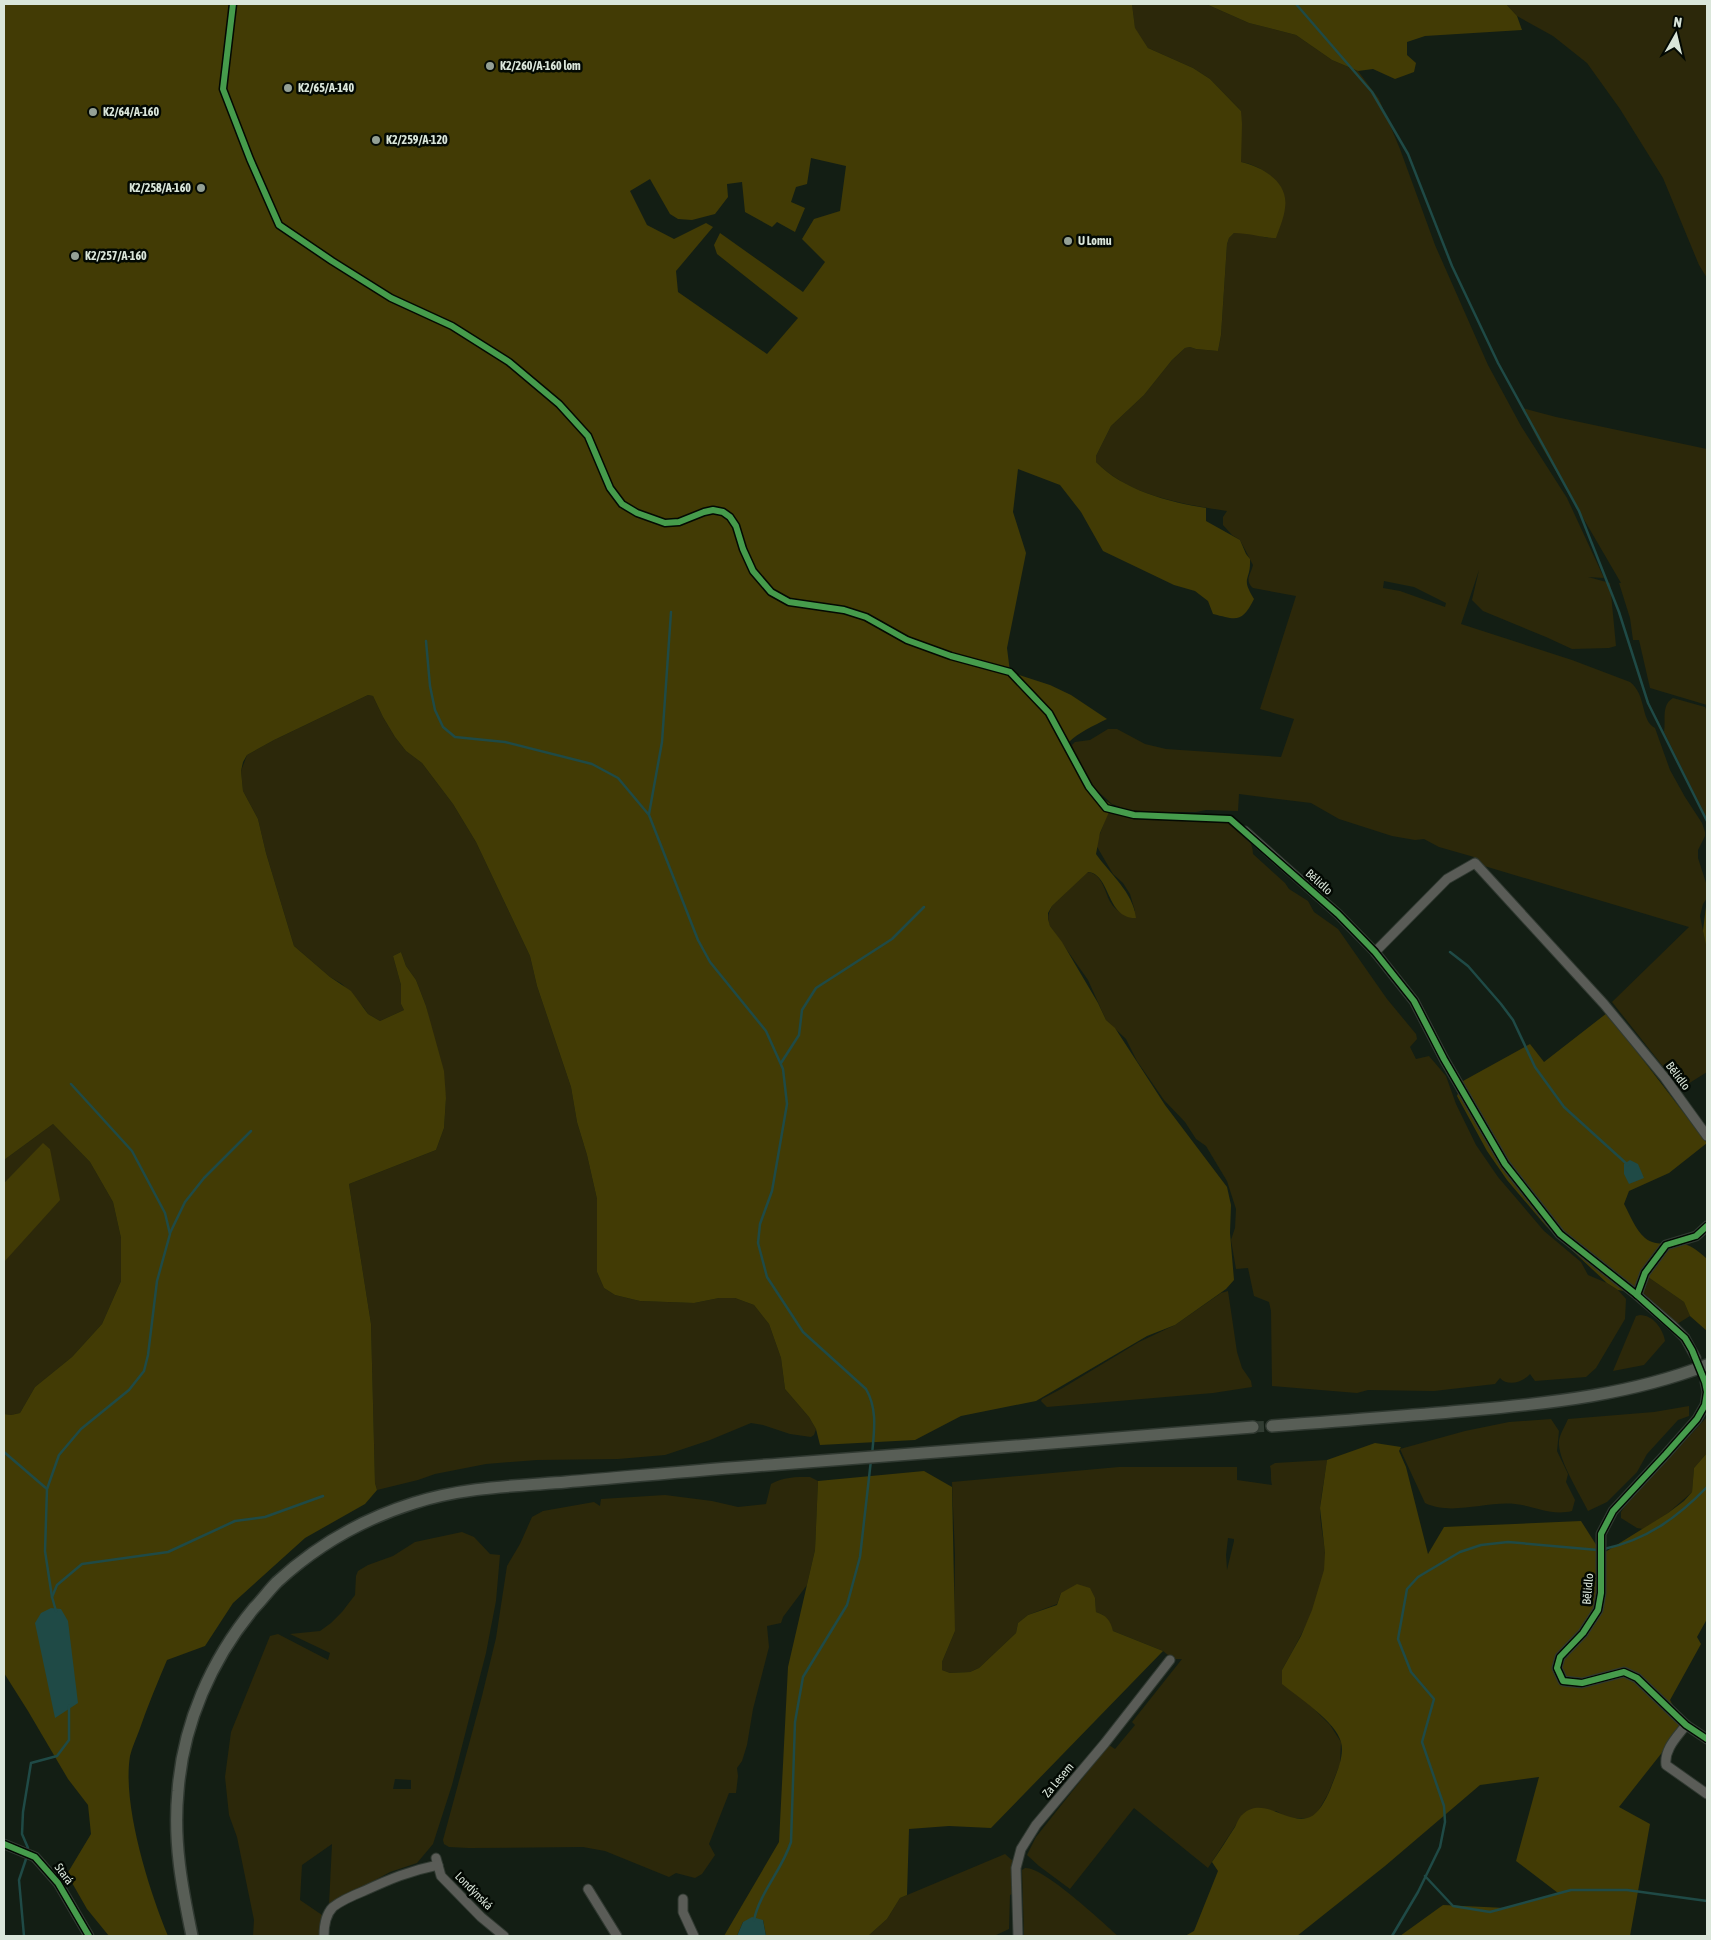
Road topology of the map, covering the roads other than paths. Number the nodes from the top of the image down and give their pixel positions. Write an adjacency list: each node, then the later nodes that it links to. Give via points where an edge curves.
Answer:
1 (1245, 831): 2 (street, Bělidlo, via 1338,914)
2 (1375, 952): 3 (street, Bělidlo, via 1447,879 1475,863 1604,1004 1665,1078); 5 (street, via 1414,1001 1505,1164 1560,1234)
3 (1707, 1136)
4 (1707, 1226): 5 (street, via 1696,1236 1666,1245 1645,1272)
5 (1637, 1295): 6 (street, via 1685,1338)
6 (1696, 1358)
7 (1707, 1365): 9 (main road, via 1610,1394 1567,1401)
8 (1705, 1382): 12 (street, Bělidlo, via 1706,1405 1613,1511 1601,1534 1602,1593 1598,1610 1584,1633 1560,1657 1556,1668 1563,1681 1582,1683 1624,1672 1638,1678)
9 (1272, 1426)
10 (1253, 1427): 19 (main road, via 490,1489 418,1502 375,1517 318,1549 275,1584 242,1624 214,1667 202,1693 182,1757 177,1793 180,1880)
11 (1170, 1660): 24 (street, Za Lesem, via 1036,1825 1021,1849 1016,1868)
12 (1686, 1725): 13 (street, Bělidlo); 14 (street, via 1669,1749 1666,1765)
13 (1707, 1739)
14 (1707, 1794)
15 (4, 1844): 18 (street, Stará, via 35,1857 58,1884)
16 (588, 1889): 22 (street)
17 (683, 1899): 23 (street, via 683,1912)
18 (89, 1936)
19 (192, 1936)
20 (324, 1936): 21 (street, Londýnská, via 324,1926 333,1907 405,1872 437,1861 440,1876)
21 (504, 1936)
22 (617, 1936)
23 (694, 1936)
24 (1018, 1936)

